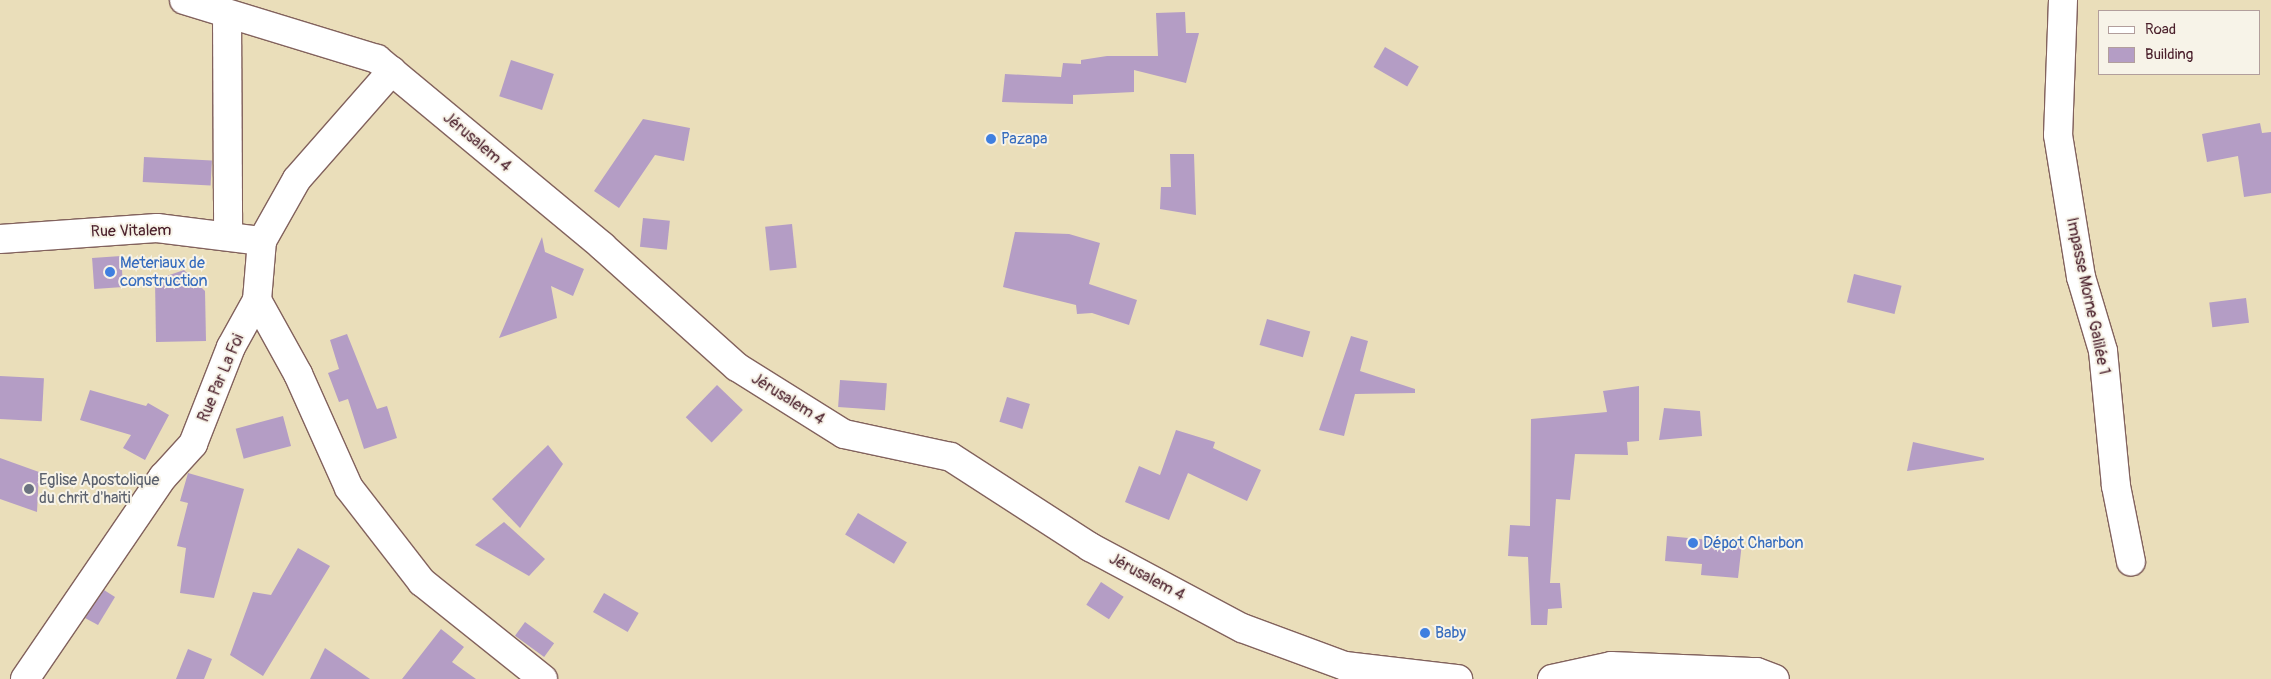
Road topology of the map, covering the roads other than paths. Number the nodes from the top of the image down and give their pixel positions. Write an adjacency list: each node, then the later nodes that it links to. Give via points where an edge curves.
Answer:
1 (184, 0): 3 (street, Jérusalem 4)
2 (2063, 0): 9 (street, Impasse Morne Galilée 1, via 2058,135 2081,277 2103,350 2116,486)
3 (227, 14): 4 (street, Jérusalem 4, via 377,59); 5 (street)
4 (392, 71): 7 (street, Rue Par La Foi, via 297,178); 12 (street, Jérusalem 4, via 602,246 737,367 844,434 950,457 1090,547 1242,628 1345,666)
5 (228, 235): 6 (street, Rue Vitalem, via 104,229); 7 (street, Rue Vitalem)
6 (0, 239)
7 (262, 241): 8 (street, Rue Par La Foi)
8 (257, 300): 10 (street, Rue Par La Foi, via 231,347 193,444 163,477); 11 (street, via 298,374 348,488 422,582)
9 (2131, 562)
10 (25, 679)
11 (543, 679)
12 (1458, 679)
13 (1552, 679): 14 (street, via 1611,666 1757,672)
14 (1775, 679)

